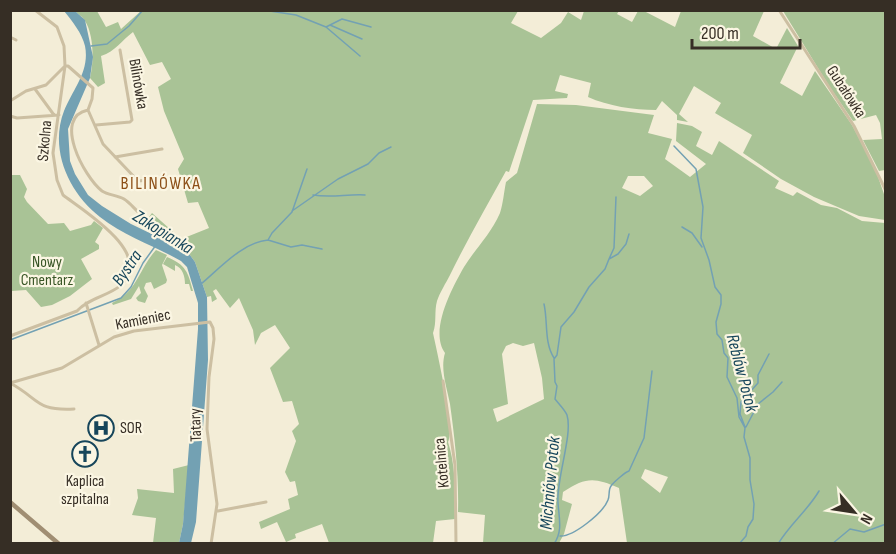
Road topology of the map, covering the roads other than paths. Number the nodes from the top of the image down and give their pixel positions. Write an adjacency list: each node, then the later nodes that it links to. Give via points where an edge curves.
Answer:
1 (36, 10): 6 (street, Szkolna, via 61,32)
2 (779, 10): 17 (street, Gubałówka, via 854,126)
3 (10, 37): 4 (street)
4 (16, 40)
5 (120, 50): 13 (street, Bilinówka, via 132,120)
6 (65, 66): 7 (street, via 49,83); 9 (street, via 93,88); 11 (street, Szkolna)
7 (35, 89): 8 (street); 10 (street)
8 (10, 101)
9 (88, 110): 13 (street); 18 (street, via 73,117 77,157 101,190 127,200)
10 (54, 115): 11 (street); 12 (street)
11 (60, 115): 19 (street, Szkolna, via 53,153 59,188 117,239 130,267 120,286)
12 (10, 116)
13 (96, 125): 15 (street, via 98,135)
14 (162, 149): 15 (street)
15 (116, 157): 16 (street, via 138,181)
16 (159, 179)
17 (885, 191)
18 (145, 217)
19 (87, 305): 21 (street); 22 (street, Kamieniec)
20 (193, 324): 22 (street, Kamieniec, via 134,331); 28 (street, Tatary, via 208,322 214,339 207,429)
21 (10, 336)
22 (99, 345): 24 (street, Kamieniec, via 62,368)
23 (443, 381): 31 (street, Kotelnica, via 455,465)
24 (10, 383): 25 (street, Kamieniec, via 40,405)
25 (74, 409)
26 (10, 502): 29 (main road)
27 (266, 502): 28 (street)
28 (216, 512): 30 (street, Tatary)
29 (59, 543)
30 (211, 543)
31 (456, 543)

